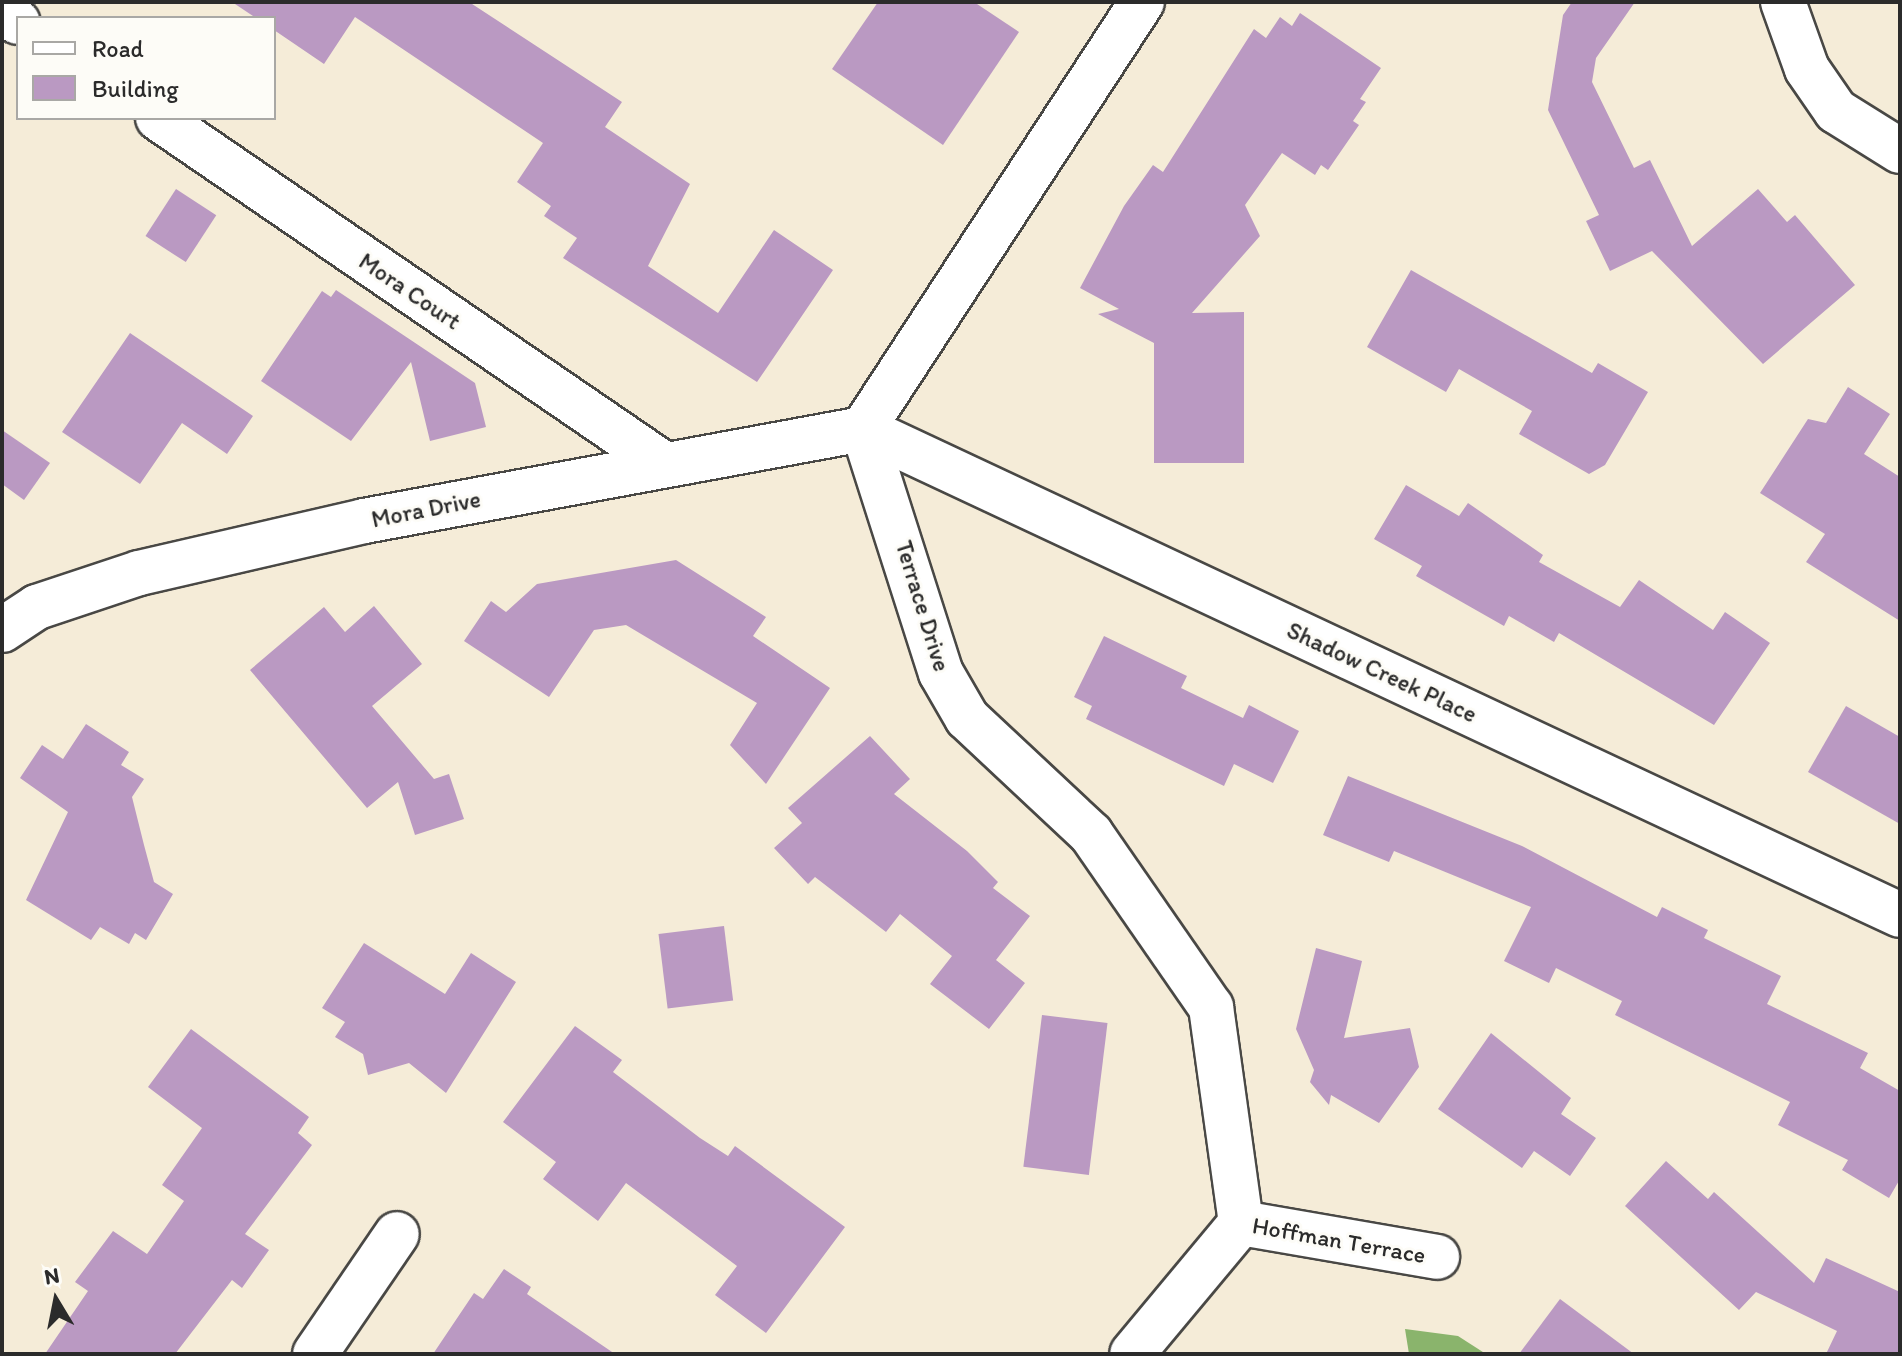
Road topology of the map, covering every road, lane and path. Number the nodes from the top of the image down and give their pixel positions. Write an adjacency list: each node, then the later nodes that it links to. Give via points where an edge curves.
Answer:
1 (1142, 2): 5 (street)
2 (1783, 2): 4 (street, via 1807,69 1836,111)
3 (161, 120): 6 (street, Mora Court)
4 (1900, 151)
5 (863, 429): 6 (street, Mora Drive); 8 (street, Shadow Creek Place); 9 (street, Terrace Drive, via 941,673 967,718 1091,834 1211,1007)
6 (662, 463): 7 (street, Mora Drive, via 139,573 37,607)
7 (2, 630)
8 (1900, 915)
9 (1241, 1223): 11 (street, Hoffman Terrace); 13 (street)
10 (397, 1234): 12 (street)
11 (1437, 1257)
12 (315, 1354)
13 (1132, 1354)

